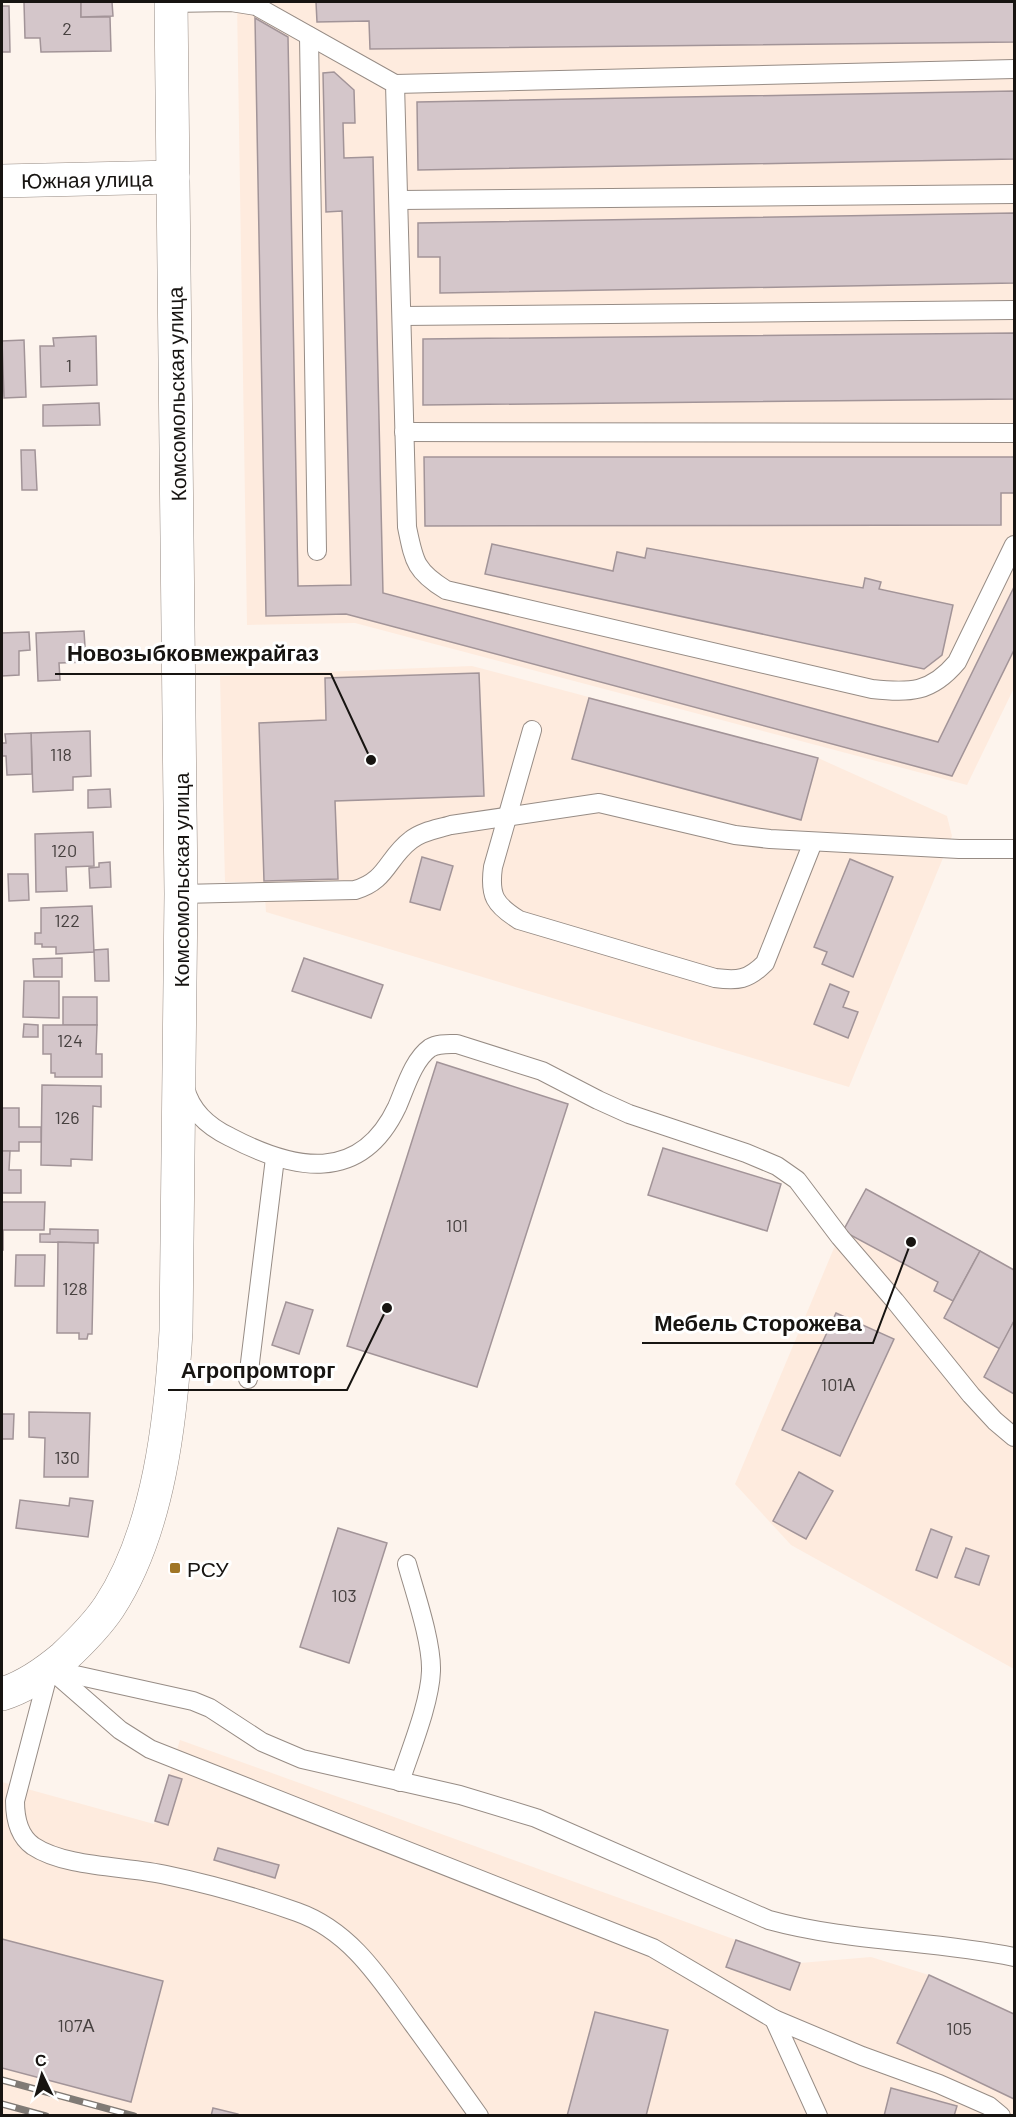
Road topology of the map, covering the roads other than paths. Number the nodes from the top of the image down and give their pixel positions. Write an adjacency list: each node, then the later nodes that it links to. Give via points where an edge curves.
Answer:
1 (171, 2): 2 (lane); 6 (street, Комсомольская улица)
2 (258, 4): 3 (lane)
3 (309, 36): 5 (lane); 15 (lane)
4 (1014, 69): 5 (lane)
5 (395, 84): 9 (lane)
6 (173, 177): 7 (street, Южная улица); 20 (street, Комсомольская улица)
7 (2, 180)
8 (1014, 194): 9 (lane)
9 (399, 200): 11 (lane)
10 (1014, 309): 11 (lane)
11 (402, 316): 12 (lane)
12 (404, 432): 13 (lane); 14 (lane, via 407,526 412,551 419,570 446,590 872,689 917,690 932,686 947,675 957,663)
13 (1014, 433)
14 (1014, 545)
15 (317, 551)
16 (532, 730): 17 (lane)
17 (507, 817): 18 (lane, via 599,803 735,835); 18 (lane, via 491,882 493,895 503,909 519,920 734,981 753,975 765,963); 20 (lane, via 451,825 412,839 378,879 355,890)
18 (813, 842): 19 (lane)
19 (1014, 849)
20 (181, 894): 21 (street, Комсомольская улица)
21 (180, 1071): 22 (lane, via 194,1108 207,1123); 26 (street, Комсомольская улица, via 176,1331 165,1446 135,1557 110,1607 80,1643)
22 (275, 1158): 23 (lane); 24 (lane, via 317,1164 355,1155 384,1129 421,1058 442,1043 457,1044 542,1071 629,1114 746,1153 777,1166 797,1180 971,1395)
23 (248, 1378)
24 (1014, 1437)
25 (407, 1564): 28 (lane, via 431,1670 429,1689)
26 (50, 1669): 27 (street, Комсомольская улица); 28 (lane, via 193,1701 262,1742 302,1759); 30 (lane, via 120,1730 150,1749 653,1948); 31 (lane, via 15,1801 22,1834 50,1854 197,1882 320,1922 340,1935 372,1968)
27 (2, 1694)
28 (400, 1782): 29 (lane, via 536,1818 769,1920 838,1935)
29 (1014, 1957)
30 (774, 2019): 32 (lane); 33 (lane, via 939,2084)
31 (479, 2115)
32 (818, 2115)
33 (1001, 2115)

